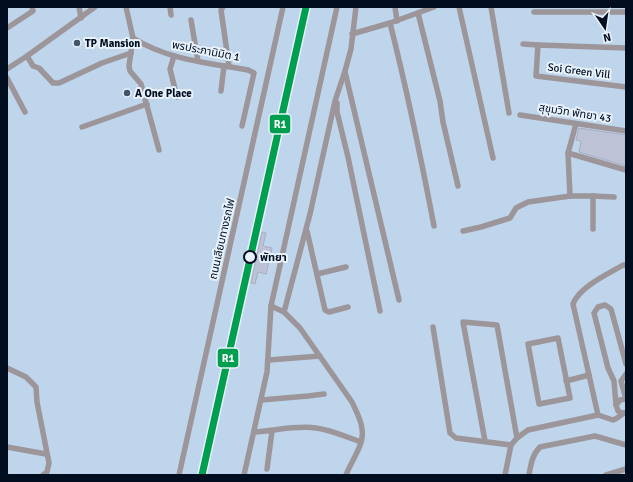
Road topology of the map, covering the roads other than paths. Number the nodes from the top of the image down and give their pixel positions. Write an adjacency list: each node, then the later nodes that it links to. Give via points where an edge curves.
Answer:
1 (32, 7): 22 (street, via 33,10)
2 (79, 7): 18 (street)
3 (95, 7): 18 (street)
4 (126, 7): 24 (street)
5 (170, 7): 17 (street)
6 (224, 7): 32 (street, via 221,10)
7 (283, 7): 95 (street, ถนนเลียบทางรถไฟ)
8 (337, 7): 63 (street)
9 (356, 7): 23 (street)
10 (395, 7): 20 (street)
11 (434, 7): 16 (street)
12 (459, 7): 49 (street)
13 (491, 7): 41 (street)
14 (534, 12): 15 (street)
15 (626, 12)
16 (418, 13): 20 (street); 51 (street)
17 (171, 16)
18 (81, 18): 29 (street)
19 (191, 20): 31 (street)
20 (397, 20): 21 (street)
21 (390, 23): 23 (street); 55 (street)
22 (7, 28)
23 (352, 34): 34 (street)
24 (133, 38): 28 (street); 30 (street, พรประภานิมิต 1, via 148,47)
25 (523, 44): 26 (street, Soi Green Vill)
26 (538, 45): 27 (street, Soi Green Vill); 36 (street, Soi Green Vill, via 536,76)
27 (626, 48)
28 (131, 53): 29 (street, via 59,83 53,83 39,68 33,66); 39 (street, via 130,71 141,84)
29 (27, 56): 33 (street)
30 (174, 56): 31 (street, พรประภานิมิต 1); 38 (street, via 170,69)
31 (198, 61): 32 (street, พรประภานิมิต 1)
32 (227, 66): 37 (street); 44 (street, พรประภานิมิต 1, via 254,73)
33 (7, 69)
34 (344, 74): 56 (street, via 335,101); 62 (street); 65 (street, via 337,112)
35 (7, 78): 40 (street)
36 (626, 87)
37 (221, 91)
38 (177, 97)
39 (147, 104): 45 (street); 47 (street)
40 (25, 112)
41 (509, 113)
42 (520, 115): 43 (street, สุขุมวิท พัทยา 43)
43 (576, 124): 46 (street, สุขุมวิท พัทยา 43); 48 (street)
44 (242, 126)
45 (82, 127)
46 (626, 131)
47 (159, 150)
48 (568, 153): 50 (street); 52 (street)
49 (493, 158)
50 (626, 170)
51 (458, 186)
52 (570, 196): 53 (street); 58 (street, via 528,202 516,208 510,218)
53 (593, 196): 54 (street); 57 (street)
54 (614, 197)
55 (434, 226)
56 (306, 228): 61 (street); 66 (street)
57 (593, 230)
58 (463, 231)
59 (626, 265): 73 (street, via 592,283 574,300)
60 (346, 267): 61 (street)
61 (317, 274): 64 (street, via 326,312)
62 (399, 300)
63 (271, 306): 66 (street); 69 (street)
64 (348, 307)
65 (380, 310)
66 (284, 312): 68 (street, via 300,328)
67 (433, 327): 86 (street, via 450,433 456,438)
68 (320, 356): 69 (street); 87 (street, via 352,402 362,429)
69 (269, 360): 79 (street)
70 (626, 364): 75 (street, via 611,309 606,305 598,307 594,313 608,368)
71 (7, 368): 91 (street, via 26,377 36,387)
72 (626, 374): 76 (street)
73 (589, 376): 74 (street); 82 (street)
74 (566, 380): 74 (street, via 570,398 539,404 528,344 558,338)
75 (614, 381): 76 (street); 80 (street)
76 (621, 381): 78 (street)
77 (324, 394): 79 (street)
78 (626, 399): 80 (street, via 620,400)
79 (261, 400): 84 (street)
80 (616, 405): 81 (street, via 618,411)
81 (625, 413): 82 (street, via 613,420)
82 (598, 415): 85 (street, via 528,430)
83 (272, 431): 84 (street); 87 (street, via 316,428); 92 (street)
84 (254, 432): 96 (street)
85 (517, 438): 86 (street, via 497,325 463,322); 88 (street)
86 (485, 441): 88 (street)
87 (361, 442): 97 (street)
88 (511, 445): 98 (street)
89 (626, 445): 99 (street, via 595,436 540,447 535,451)
90 (7, 447): 91 (street)
91 (46, 454): 94 (street, via 48,469)
92 (267, 469)
93 (626, 469): 100 (street)
94 (43, 475)
95 (179, 475)
96 (244, 475)
97 (346, 475)
98 (505, 475)
99 (529, 475)
100 (609, 475)

